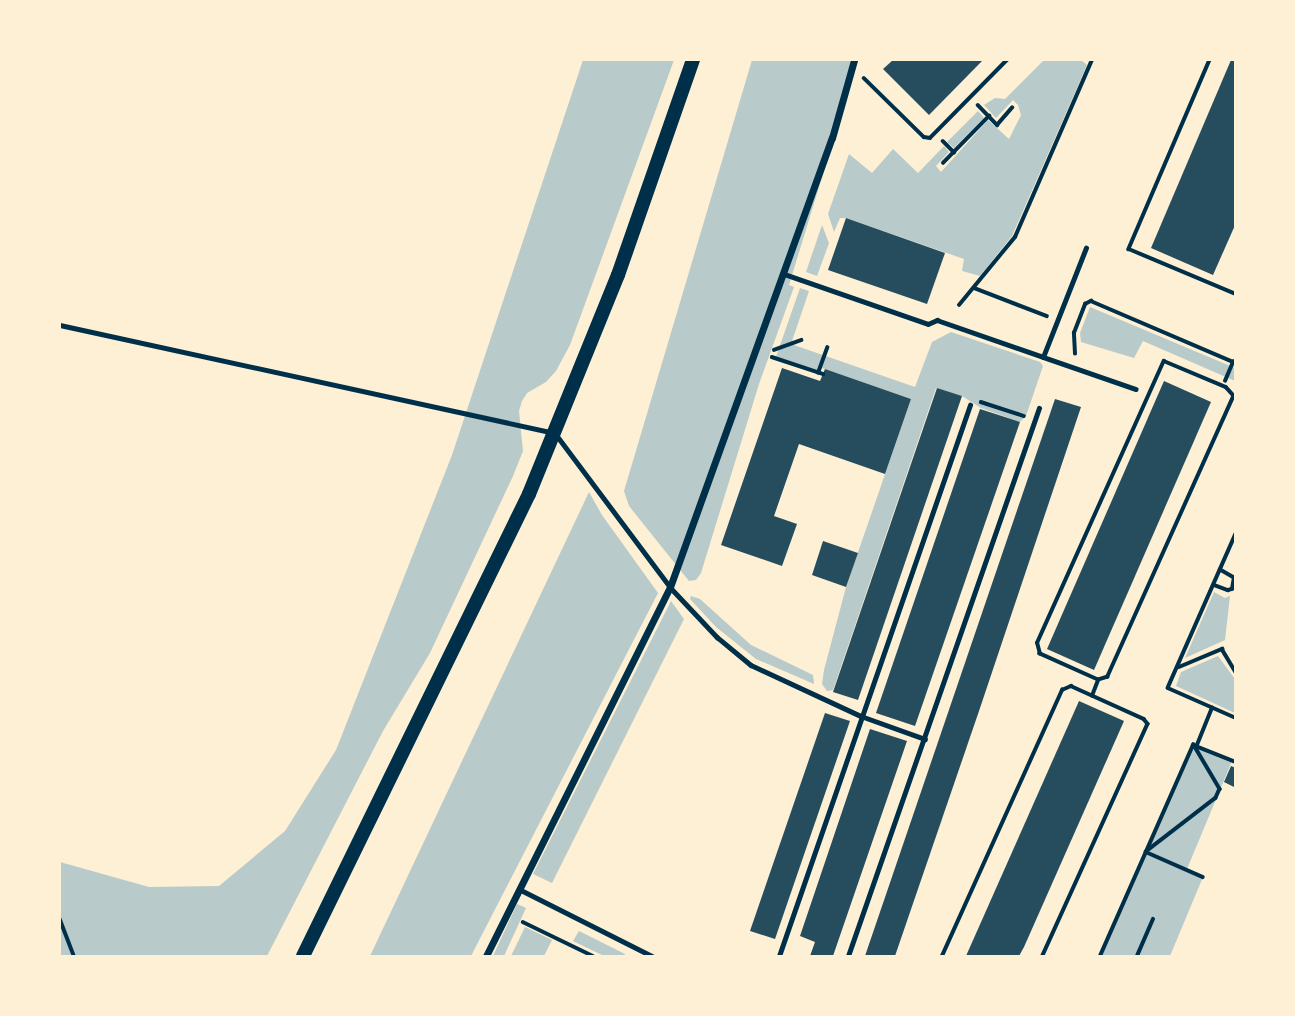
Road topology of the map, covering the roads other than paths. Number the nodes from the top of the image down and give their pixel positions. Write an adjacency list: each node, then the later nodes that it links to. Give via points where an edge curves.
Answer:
1 (693, 60): 10 (main road, via 618,275)
2 (854, 60): 4 (street, via 832,138)
3 (1086, 248): 6 (lane)
4 (783, 274): 6 (lane, via 928,324 937,320); 11 (street)
5 (60, 325): 10 (lane)
6 (1043, 357): 7 (lane)
7 (1136, 389)
8 (970, 405): 12 (lane)
9 (1039, 408): 13 (lane)
10 (555, 433): 11 (lane); 15 (main road)
11 (670, 587): 12 (lane, via 751,665); 14 (street)
12 (861, 716): 13 (lane); 18 (lane)
13 (925, 738): 19 (lane)
14 (518, 889): 16 (street); 17 (lane)
15 (303, 957)
16 (486, 957)
17 (652, 957)
18 (779, 957)
19 (848, 957)

